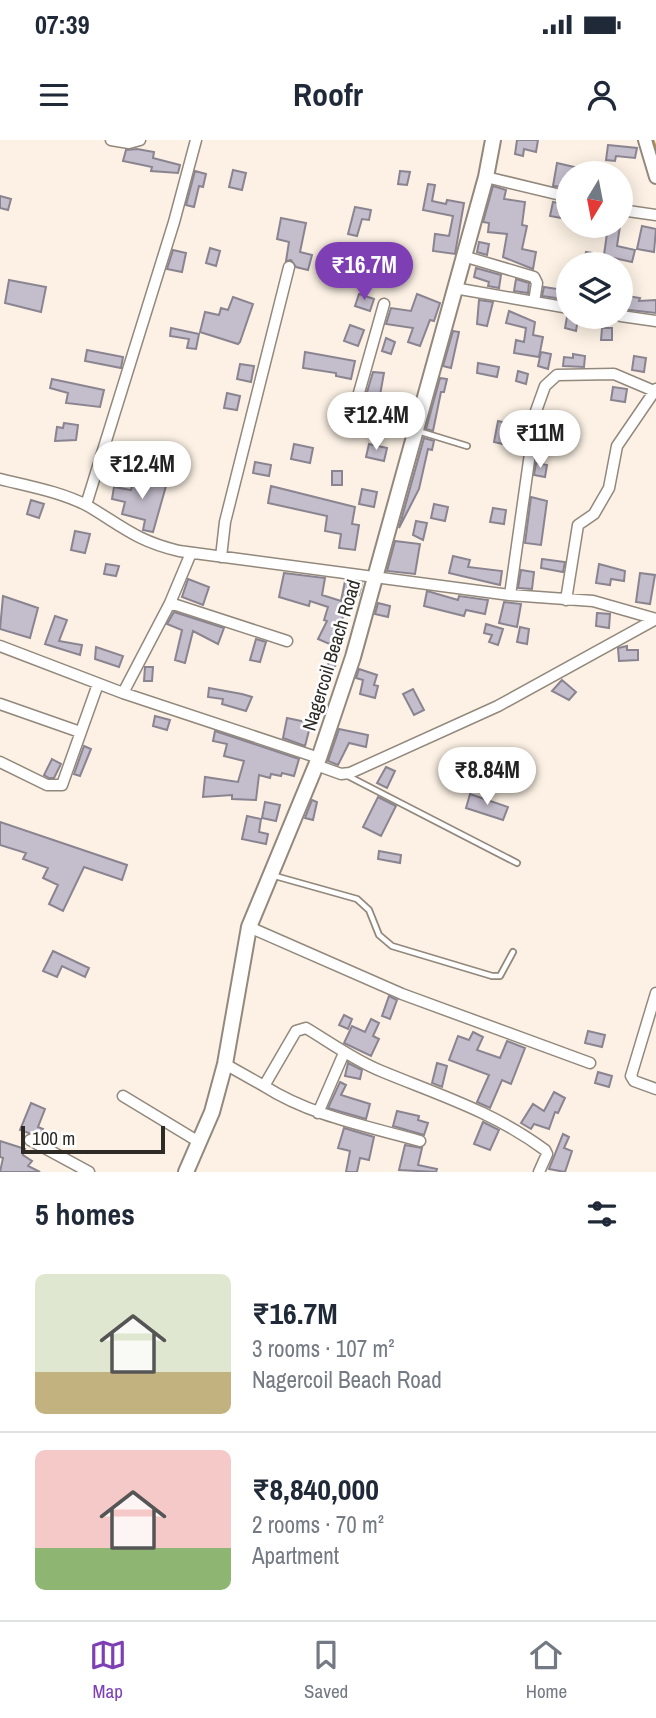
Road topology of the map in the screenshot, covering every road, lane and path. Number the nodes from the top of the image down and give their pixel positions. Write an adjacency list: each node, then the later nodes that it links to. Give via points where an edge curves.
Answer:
1 (111, 140): 2 (street)
2 (140, 140)
3 (196, 140): 23 (street)
4 (493, 140): 6 (main road, Nagercoil Beach Road)
5 (645, 140): 7 (street)
6 (486, 177): 8 (street); 11 (main road, Nagercoil Beach Road)
7 (656, 177)
8 (556, 194)
9 (634, 212): 10 (street)
10 (656, 215)
11 (463, 256): 13 (main road, Nagercoil Beach Road); 14 (street, via 534,277)
12 (289, 267): 25 (street)
13 (454, 288): 14 (street); 20 (main road, Nagercoil Beach Road)
14 (534, 302): 16 (street)
15 (384, 304): 20 (street, via 353,414)
16 (556, 306)
17 (633, 318): 18 (street)
18 (656, 321)
19 (655, 390): 27 (street, via 629,378 593,373 557,375 545,386 536,411); 28 (street, via 617,446 609,488 594,514 578,524)
20 (414, 429): 21 (lane); 26 (main road, Nagercoil Beach Road)
21 (467, 446)
22 (0, 479): 23 (street)
23 (86, 505): 24 (street, via 149,544)
24 (191, 553): 25 (street); 29 (street)
25 (220, 557): 26 (street)
26 (375, 578): 27 (street); 37 (main road, Nagercoil Beach Road)
27 (510, 595): 28 (street)
28 (566, 600): 30 (street, via 611,604)
29 (170, 603): 31 (street); 34 (street)
30 (656, 619): 39 (street, via 498,706)
31 (287, 641)
32 (0, 646): 33 (street)
33 (98, 684): 34 (street); 36 (street)
34 (123, 693): 37 (street)
35 (0, 704): 36 (street)
36 (80, 732): 38 (street, via 59,787)
37 (318, 761): 39 (street); 41 (main road, Nagercoil Beach Road)
38 (0, 762)
39 (345, 774): 40 (lane)
40 (517, 863)
41 (270, 874): 42 (main road, Nagercoil Beach Road); 43 (lane, via 357,899 369,910 379,935 403,950 492,976 505,971)
42 (249, 927): 46 (main road, Nagercoil Beach Road); 47 (street, via 402,994)
43 (513, 952)
44 (656, 993): 49 (street, via 631,1076)
45 (344, 1053): 48 (street, via 302,1027); 51 (street); 57 (street, via 493,1116 545,1150)
46 (225, 1063): 48 (street); 54 (main road, Nagercoil Beach Road)
47 (590, 1063)
48 (264, 1086): 51 (street)
49 (656, 1088)
50 (123, 1096): 54 (street)
51 (318, 1113): 53 (street)
52 (30, 1140): 55 (street)
53 (420, 1141)
54 (199, 1142): 56 (main road, Nagercoil Beach Road)
55 (89, 1172)
56 (186, 1172)
57 (539, 1172)

